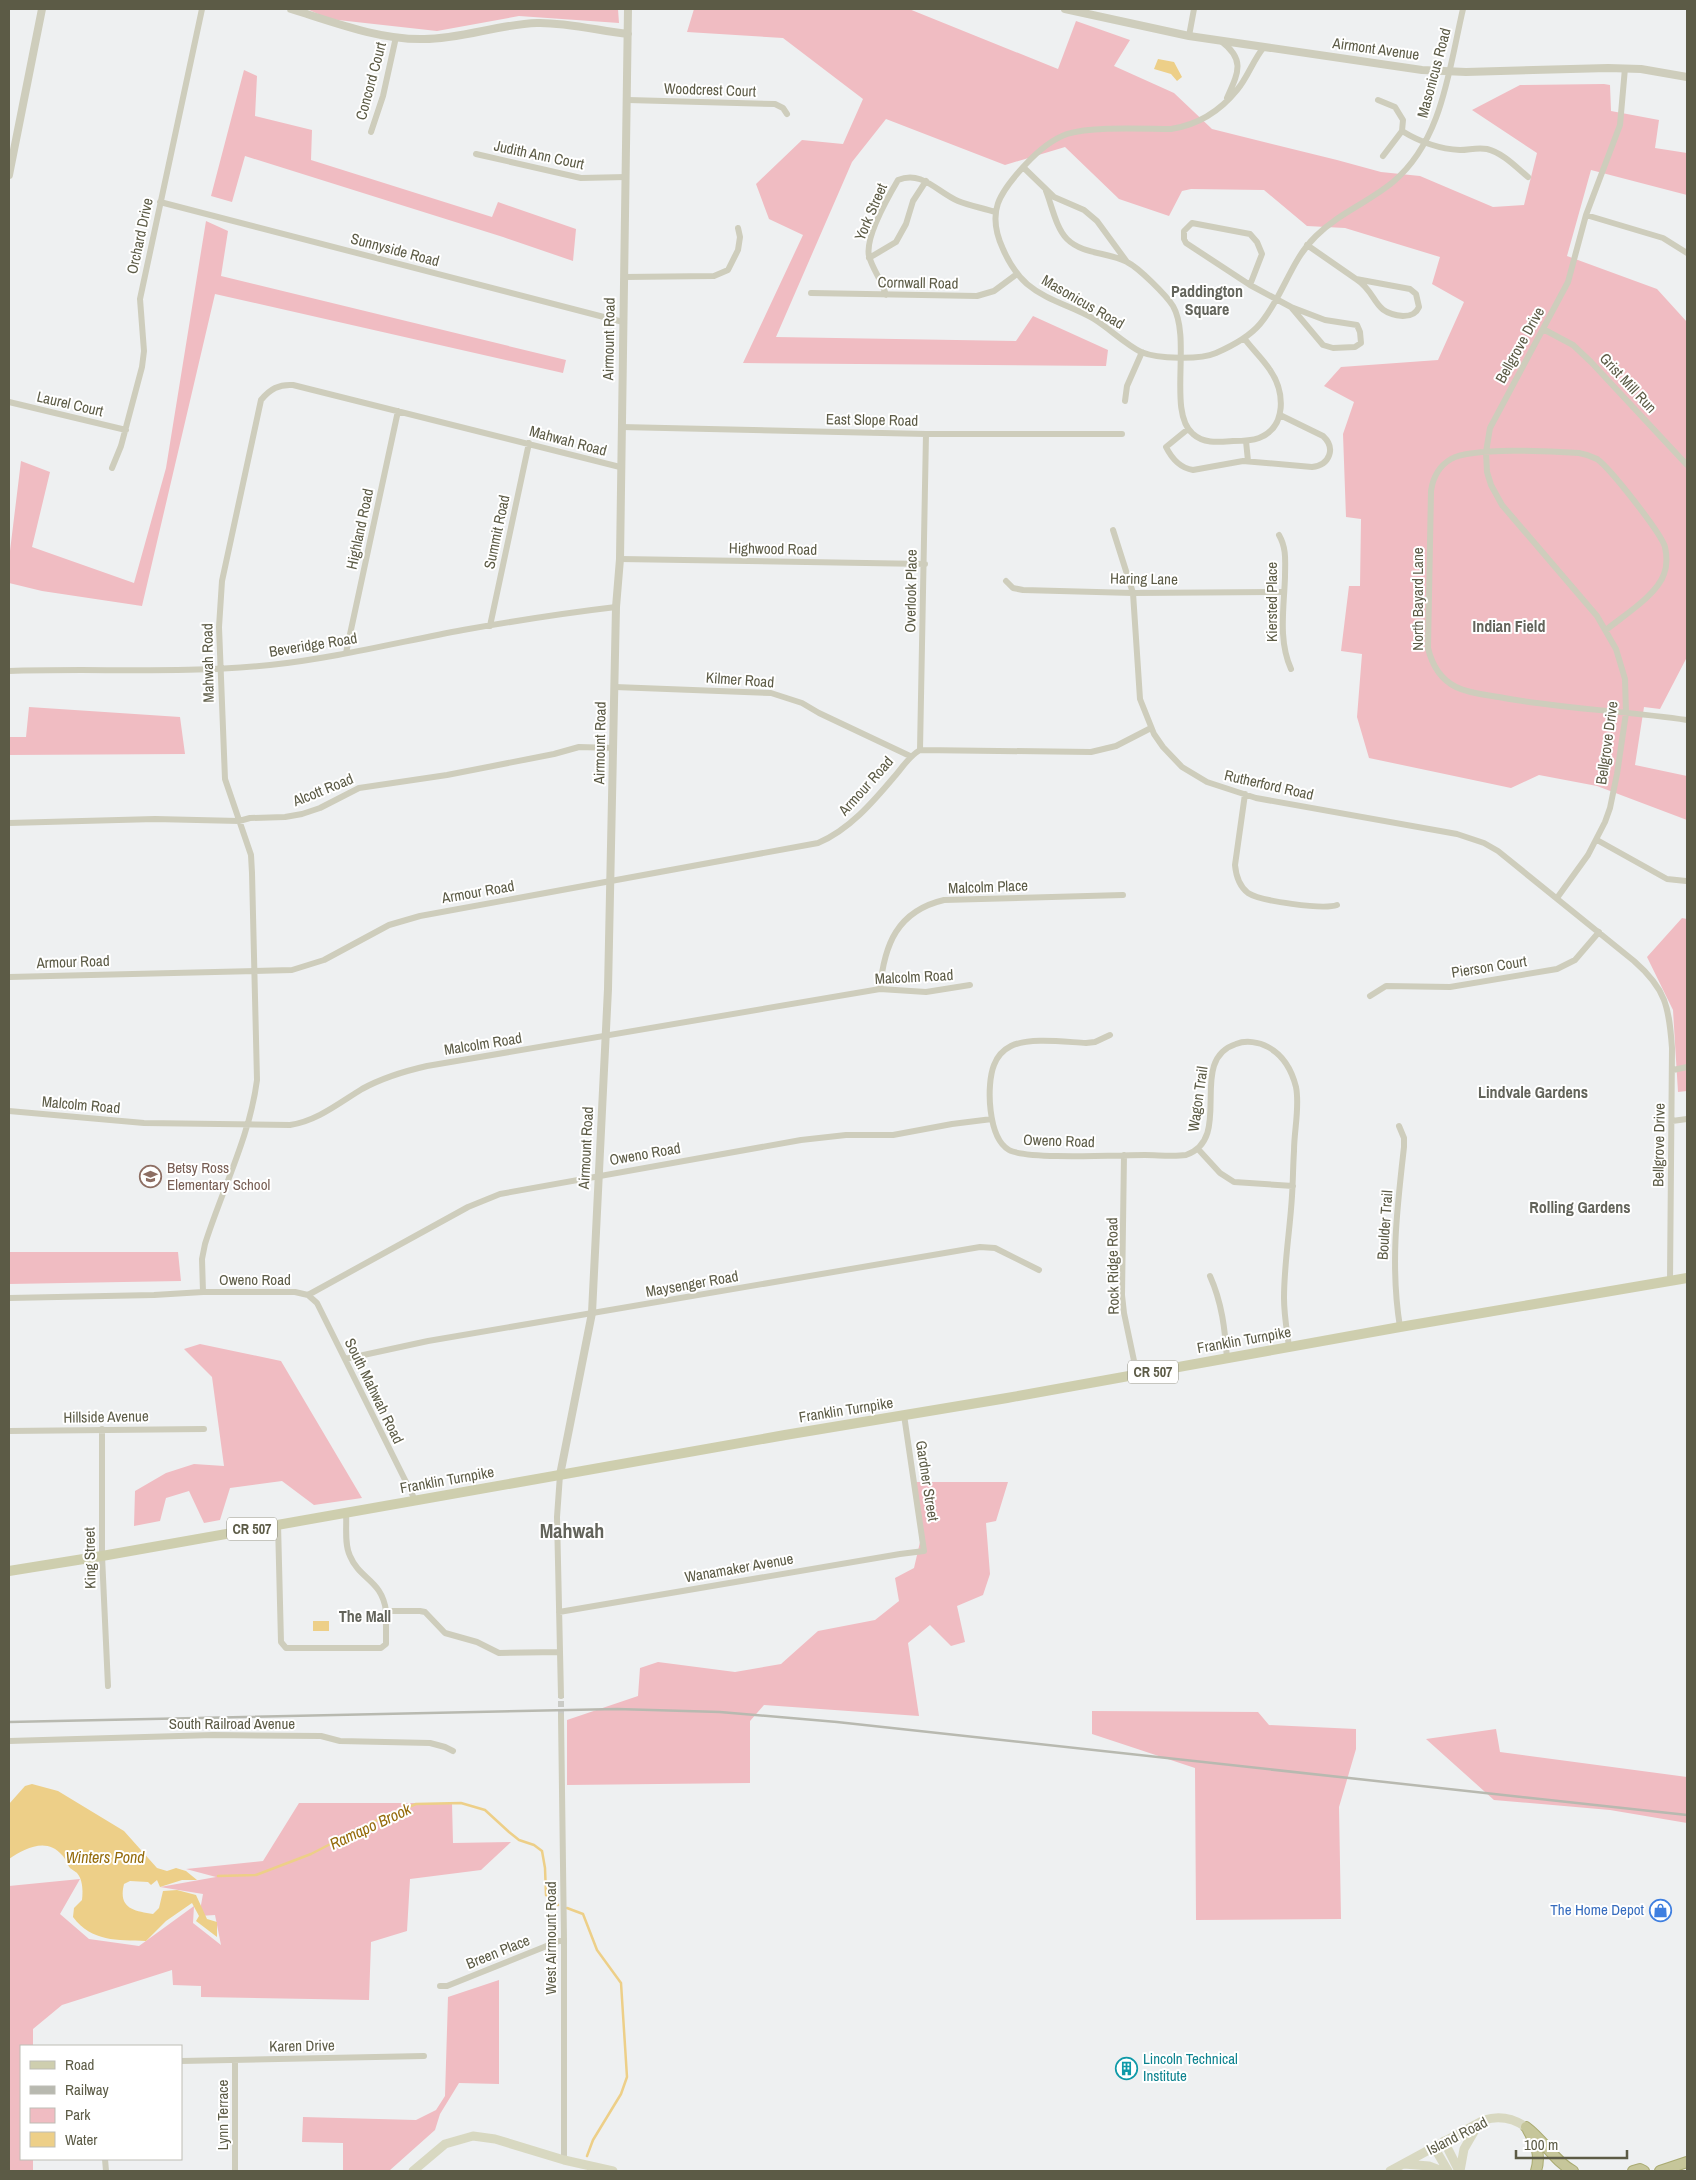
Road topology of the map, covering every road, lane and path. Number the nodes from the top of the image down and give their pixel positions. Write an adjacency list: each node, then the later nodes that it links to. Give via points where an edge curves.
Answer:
1 (42, 9): 27 (street)
2 (202, 9): 32 (street, Orchard Drive)
3 (291, 9): 11 (street)
4 (628, 9): 9 (street, Airmount Road)
5 (1065, 9): 8 (street, Airmont Avenue)
6 (1194, 9): 10 (street)
7 (1464, 9): 15 (street, Masonicus Road)
8 (1079, 10): 10 (street, Airmont Avenue)
9 (628, 34): 11 (street, via 539,23 424,40); 17 (street, Airmount Road)
10 (1189, 36): 12 (street, Airmont Avenue)
11 (396, 37): 22 (street, Concord Court)
12 (1221, 41): 13 (street, Airmont Avenue); 19 (street, Masonicus Road, via 1237,57 1236,77)
13 (1264, 47): 15 (street, Airmont Avenue); 19 (street, Masonicus Road, via 1238,90)
14 (1625, 68): 15 (street, Airmont Avenue); 16 (street, Airmont Avenue); 34 (street, Bellgrove Drive, via 1620,125)
15 (1449, 72): 23 (street, Masonicus Road, via 1439,111)
16 (1687, 77)
17 (628, 100): 20 (street, Woodcrest Court, via 775,104); 28 (street, Airmount Road)
18 (1378, 100): 21 (street, via 1400,112)
19 (1226, 101): 26 (street, Masonicus Road, via 1209,115 1185,127 1068,134 1047,145)
20 (787, 114)
21 (1402, 131): 23 (street); 25 (street)
22 (371, 132)
23 (1425, 144): 29 (street, via 1449,149 1488,149 1501,155); 36 (street, Masonicus Road, via 1394,182 1334,220)
24 (476, 154): 28 (street, Judith Ann Court, via 581,178)
25 (1382, 156)
26 (1023, 167): 31 (street); 33 (street, Masonicus Road, via 1003,191)
27 (9, 175)
28 (626, 177): 41 (street, Airmount Road)
29 (1528, 177)
30 (926, 181): 33 (street, York Street, via 956,200); 38 (street, via 913,201 896,242); 38 (street, York Street, via 906,177 898,180 868,243)
31 (1046, 191): 39 (street, via 1066,204 1084,210); 39 (street, via 1061,230 1069,241)
32 (160, 202): 48 (street, Sunnyside Road); 59 (street, Orchard Drive, via 140,299 144,344 142,367)
33 (995, 212): 40 (street, Masonicus Road, via 997,236)
34 (1586, 215): 37 (street, via 1663,238); 49 (street, Bellgrove Drive, via 1568,282)
35 (738, 228): 41 (street, via 738,250 728,270 714,276)
36 (1307, 245): 42 (street); 46 (street, Masonicus Road)
37 (1687, 253)
38 (870, 258): 45 (street, York Street)
39 (1127, 262): 52 (street, via 1173,306 1181,330)
40 (1017, 274): 45 (street, Cornwall Road, via 994,290 977,296); 51 (street, Masonicus Road, via 1048,298 1091,317)
41 (624, 277): 48 (street, Airmount Road)
42 (1356, 279): 42 (street, via 1365,285 1374,301 1386,312 1408,316 1420,307 1416,294 1410,289)
43 (1250, 285): 43 (street, via 1262,254 1254,237 1243,232 1192,224 1186,226 1183,235 1186,243); 46 (street)
44 (811, 293): 45 (street, Cornwall Road)
45 (886, 295)
46 (1276, 298): 47 (street); 50 (street, Masonicus Road, via 1259,325)
47 (1291, 307): 47 (street, via 1319,342 1328,348 1355,348 1361,343 1357,325 1326,320)
48 (623, 322): 57 (street, Airmount Road)
49 (1543, 329): 64 (street, Bellgrove Drive, via 1493,419); 66 (street, Grist Mill Run, via 1573,346 1591,362)
50 (1244, 338): 52 (street, Masonicus Road, via 1214,354); 56 (street, via 1276,381)
51 (1142, 352): 52 (street, Masonicus Road); 53 (street, via 1127,386)
52 (1180, 357): 58 (street, via 1181,400)
53 (1125, 401)
54 (9, 402): 59 (street, Laurel Court)
55 (398, 410): 63 (street, Mahwah Road); 79 (street, Highland Road); 80 (street, Mahwah Road, via 293,385 279,386 261,400 222,581)
56 (1280, 415): 62 (street, via 1269,432); 65 (street, via 1327,440 1330,451 1326,461 1312,467)
57 (622, 427): 60 (street, East Slope Road); 68 (street, Airmount Road)
58 (1188, 429): 62 (street, via 1201,439 1212,442); 65 (street, via 1166,447 1182,466 1193,470)
59 (126, 430): 67 (street, Orchard Drive)
60 (926, 434): 61 (street, East Slope Road); 72 (street, Overlook Place)
61 (1122, 434)
62 (1246, 441): 65 (street)
63 (529, 443): 68 (street, Mahwah Road); 77 (street, Summit Road)
64 (1486, 452): 78 (street, Bellgrove Drive, via 1491,485 1502,505); 78 (street, North Bayard Lane, via 1588,455 1604,465 1658,534 1666,556 1660,582); 84 (street, North Bayard Lane, via 1469,453 1449,460 1432,482 1428,648 1434,666 1447,682 1463,690 1564,708)
65 (1248, 461)
66 (1687, 465)
67 (112, 468)
68 (620, 468): 71 (street, Airmount Road)
69 (1113, 530): 75 (street, Rutherford Road)
70 (1279, 535): 74 (street, Kiersted Place, via 1285,549)
71 (620, 560): 72 (street, Highwood Road); 76 (street, Airmount Road)
72 (925, 564): 88 (street, Overlook Place)
73 (1006, 581): 75 (street, Haring Lane, via 1013,588 1023,590)
74 (1284, 592): 75 (street, Haring Lane); 81 (street, Kiersted Place, via 1283,637 1286,658)
75 (1133, 593): 86 (street, Rutherford Road, via 1138,686)
76 (616, 607): 77 (street, Beveridge Road); 83 (street, Airmount Road)
77 (490, 626): 79 (street, Beveridge Road)
78 (1606, 630): 84 (street, Bellgrove Drive, via 1622,665)
79 (346, 653): 80 (street, Beveridge Road)
80 (220, 669): 82 (street, Beveridge Road); 91 (street, Mahwah Road, via 225,779)
81 (1292, 669)
82 (9, 672)
83 (615, 687): 87 (street, Airmount Road); 89 (street, Kilmer Road, via 771,693 802,703)
84 (1626, 712): 85 (street, North Bayard Lane); 93 (street, Bellgrove Drive, via 1610,808)
85 (1687, 720)
86 (1151, 728): 88 (street, via 1116,746 1091,752); 90 (street, Rutherford Road, via 1173,758 1194,775 1221,788)
87 (613, 748): 91 (street, Alcott Road, via 568,748 554,754 447,775 359,788 302,814); 95 (street, Airmount Road)
88 (920, 750): 89 (street, Armour Road)
89 (910, 756): 95 (street, Armour Road, via 847,826 829,839 806,846)
90 (1246, 794): 97 (street, Rutherford Road, via 1469,837 1498,851); 98 (street, via 1235,865 1242,887 1248,893 1263,898 1324,908)
91 (240, 821): 92 (street, Alcott Road); 100 (street, Mahwah Road, via 251,855)
92 (9, 822)
93 (1597, 840): 94 (street, via 1667,879); 97 (street, Bellgrove Drive)
94 (1686, 880)
95 (610, 881): 100 (street, Armour Road, via 420,916 389,925 305,968); 106 (street, Airmount Road)
96 (1123, 895): 103 (street, Malcolm Place, via 944,900 933,903 914,912 897,929 884,960)
97 (1557, 898): 99 (street, Bellgrove Drive)
98 (1337, 905)
99 (1599, 932): 104 (street, Pierson Court, via 1575,960 1557,969 1450,987 1386,986); 108 (street, Bellgrove Drive, via 1643,968 1660,990 1669,1010)
100 (254, 972): 101 (street, Armour Road); 113 (street, Mahwah Road, via 257,1080)
101 (9, 977)
102 (970, 985): 103 (street, Malcolm Road, via 926,992)
103 (880, 989): 106 (street, Malcolm Road)
104 (1370, 996)
105 (1110, 1034): 111 (street, via 1095,1042 1026,1042 1004,1050 992,1072)
106 (605, 1036): 113 (street, Malcolm Road, via 408,1070 364,1088 301,1123); 117 (street, Airmount Road)
107 (1687, 1067): 108 (street)
108 (1672, 1070): 112 (street, Bellgrove Drive)
109 (9, 1111): 113 (street, Malcolm Road, via 118,1122)
110 (1687, 1119): 112 (street)
111 (992, 1120): 116 (street, Oweno Road, via 999,1141 1018,1153); 117 (street, Oweno Road, via 893,1135 821,1137)
112 (1672, 1121): 122 (street, Bellgrove Drive)
113 (246, 1125): 123 (street, Mahwah Road, via 205,1244)
114 (1399, 1126): 127 (street, Boulder Trail, via 1404,1147 1396,1222 1394,1285)
115 (1198, 1149): 116 (street, Oweno Road, via 1180,1156); 118 (street, Wagon Trail, via 1220,1174 1234,1182); 118 (street, Wagon Trail, via 1207,1137 1216,1060 1234,1044 1259,1043 1282,1058 1296,1088)
116 (1124, 1155): 131 (street, Rock Ridge Road, via 1122,1295)
117 (599, 1175): 124 (street, Oweno Road, via 484,1199); 126 (street, Airmount Road)
118 (1293, 1186): 128 (street, Wagon Trail, via 1284,1297)
119 (1040, 1270): 126 (street, Maysenger Road, via 995,1248 980,1247)
120 (1210, 1276): 129 (street, via 1225,1324)
121 (1687, 1278): 122 (main road, Franklin Turnpike / CR 507)
122 (1670, 1281): 127 (main road, Franklin Turnpike / CR 507)
123 (203, 1292): 124 (street, Oweno Road, via 294,1292); 125 (street, Oweno Road)
124 (308, 1295): 130 (street, South Mahwah Road, via 317,1303)
125 (9, 1298)
126 (592, 1313): 130 (street, Maysenger Road, via 378,1350); 136 (street, Airmount Road)
127 (1400, 1327): 128 (main road, Franklin Turnpike / CR 507)
128 (1289, 1347): 129 (main road, Franklin Turnpike / CR 507)
129 (1227, 1358): 131 (main road, Franklin Turnpike / CR 507)
130 (345, 1359): 137 (street, South Mahwah Road)
131 (1137, 1375): 132 (main road, Franklin Turnpike / CR 507)
132 (904, 1415): 136 (main road, Franklin Turnpike / CR 507); 140 (street, Gardner Street)
133 (204, 1429): 134 (street, Hillside Avenue)
134 (102, 1430): 135 (street, Hillside Avenue); 141 (street, King Street)
135 (9, 1431)
136 (560, 1475): 137 (main road, Franklin Turnpike / CR 507); 144 (street, via 557,1517)
137 (415, 1500): 138 (main road, Franklin Turnpike / CR 507)
138 (346, 1512): 139 (main road, Franklin Turnpike / CR 507); 143 (street, via 348,1554 378,1588)
139 (278, 1524): 141 (main road, Franklin Turnpike / CR 507); 143 (street, via 281,1642 286,1648 380,1648 386,1644)
140 (924, 1551): 144 (street, Wanamaker Avenue)
141 (102, 1556): 142 (main road, Franklin Turnpike / CR 507); 146 (street, King Street)
142 (9, 1571)
143 (386, 1611): 145 (street, via 425,1612 445,1634 477,1642 499,1653)
144 (559, 1612): 145 (street)
145 (560, 1652): 147 (street)
146 (108, 1686)
147 (561, 1696)
148 (561, 1716): 151 (street, West Airmount Road)
149 (9, 1741): 150 (street, South Railroad Avenue, via 213,1735 321,1736 340,1741 430,1743)
150 (453, 1752)
151 (564, 1939): 152 (street, Breen Place); 160 (street, West Airmount Road)
152 (440, 1986)
153 (424, 2056): 154 (street, Karen Drive)
154 (235, 2060): 155 (street, Karen Drive); 163 (street, Lynn Terrace)
155 (182, 2061)
156 (1480, 2121): 157 (main road, Island Road, via 1501,2117); 158 (main road, Island Road); 169 (main road, via 1466,2144)
157 (1526, 2127): 170 (highway, via 1537,2149); 171 (highway)
158 (1444, 2141): 159 (main road, Island Road); 169 (main road)
159 (1434, 2147): 162 (main road, Island Road); 168 (main road)
160 (564, 2160): 164 (main road, via 495,2139 473,2136 445,2144); 165 (main road)
161 (1687, 2162): 174 (highway)
162 (1404, 2164): 166 (main road, Island Road); 167 (main road, via 1429,2166)
163 (235, 2171)
164 (413, 2171)
165 (613, 2171)
166 (1390, 2171)
167 (1442, 2171)
168 (1448, 2171)
169 (1460, 2171)
170 (1536, 2171)
171 (1573, 2171)
172 (1633, 2171): 173 (highway)
173 (1644, 2171)
174 (1660, 2171)

